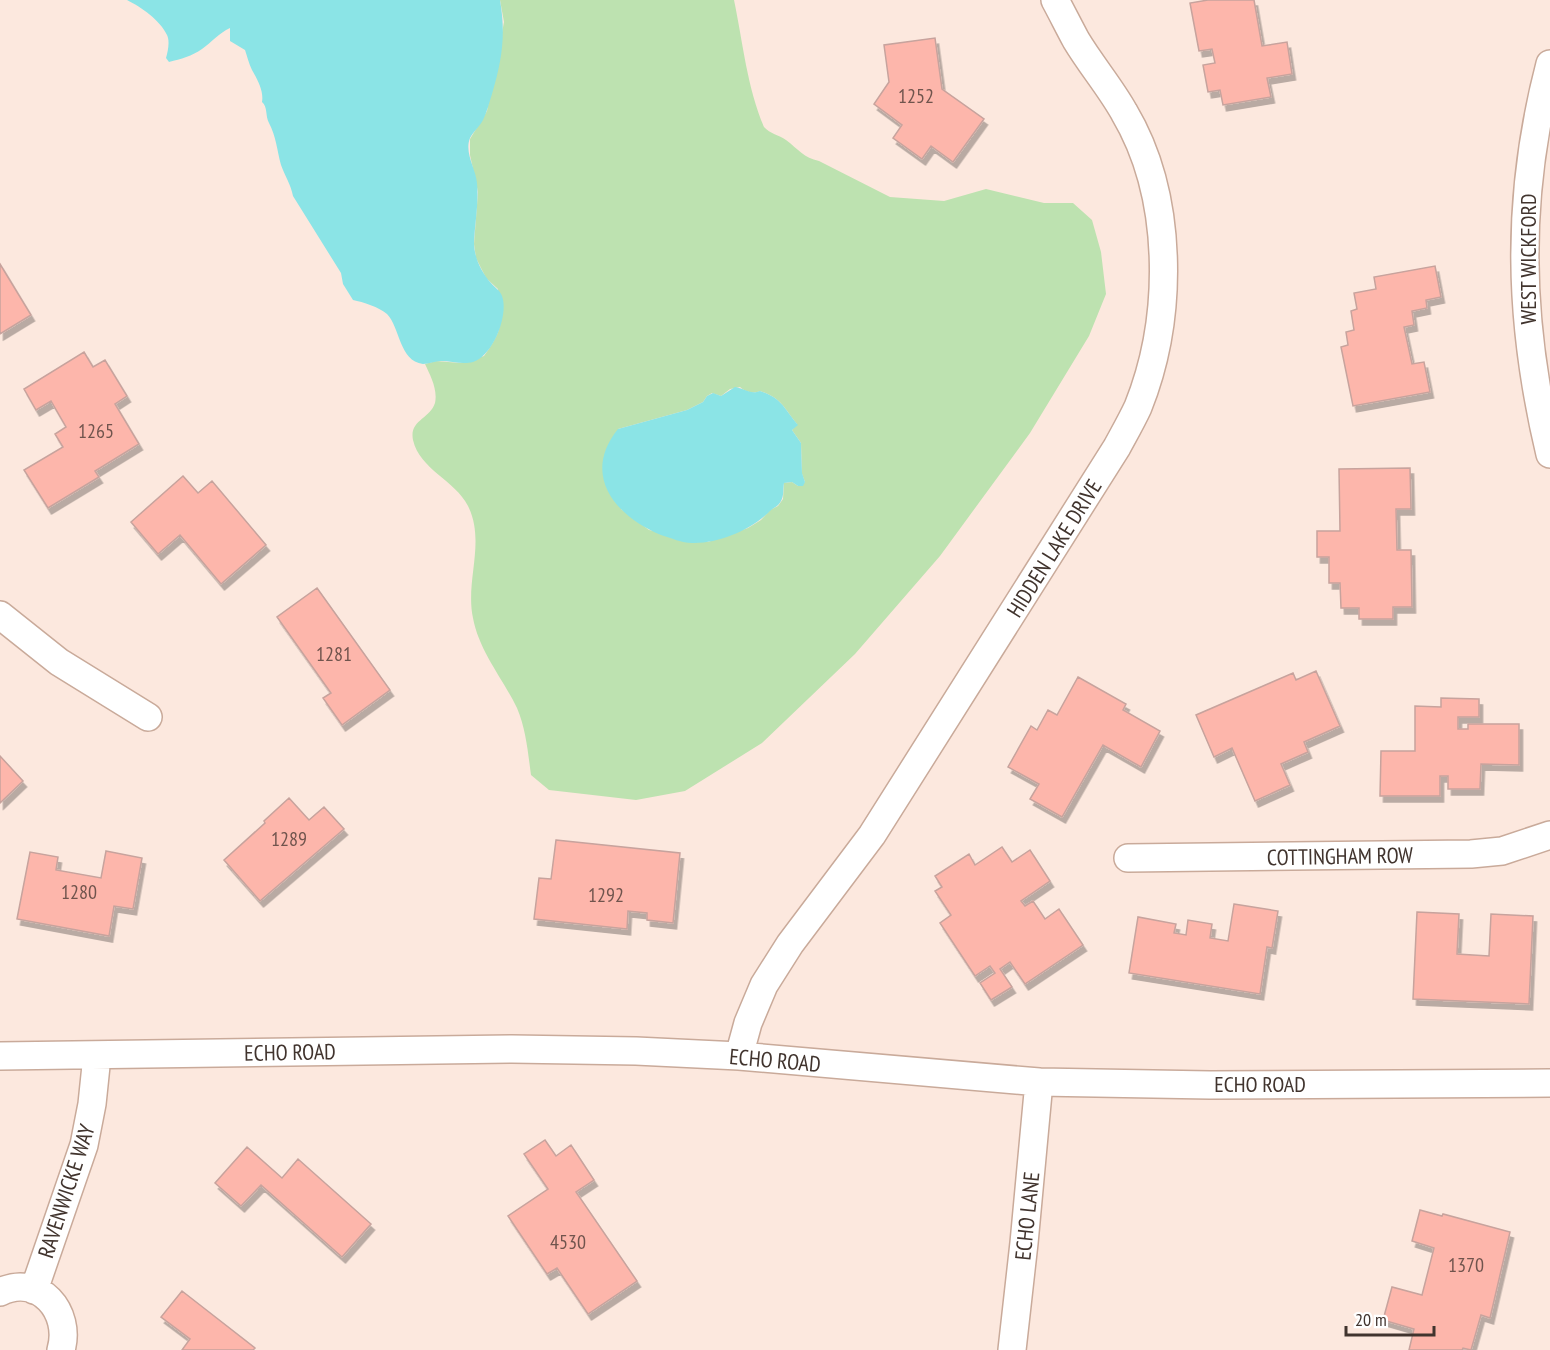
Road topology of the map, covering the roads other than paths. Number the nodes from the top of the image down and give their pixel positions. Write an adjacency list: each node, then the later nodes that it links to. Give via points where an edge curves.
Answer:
1 (1055, 0): 10 (street, HIDDEN LAKE DRIVE, via 1125,113 1155,186 1162,228 1163,272 1152,363 1138,407 1118,447 872,835 764,985)
2 (1550, 64): 3 (street, WEST WICKFORD, via 1530,160 1524,271 1532,366)
3 (1550, 454)
4 (0, 615): 5 (street, via 59,662)
5 (148, 717)
6 (1550, 835): 7 (street, COTTINGHAM ROW, via 1502,851 1471,854)
7 (1128, 858)
8 (0, 1056): 9 (street, ECHO ROAD)
9 (97, 1056): 10 (street, ECHO ROAD, via 512,1049); 13 (street, RAVENWICKE WAY, via 84,1145)
10 (738, 1056): 11 (street, ECHO ROAD)
11 (1039, 1082): 12 (street, ECHO ROAD); 16 (street, ECHO LANE)
12 (1550, 1083)
13 (34, 1290): 14 (street, via 20,1287); 15 (street, via 58,1309 64,1324)
14 (0, 1292)
15 (61, 1350)
16 (1012, 1350)

